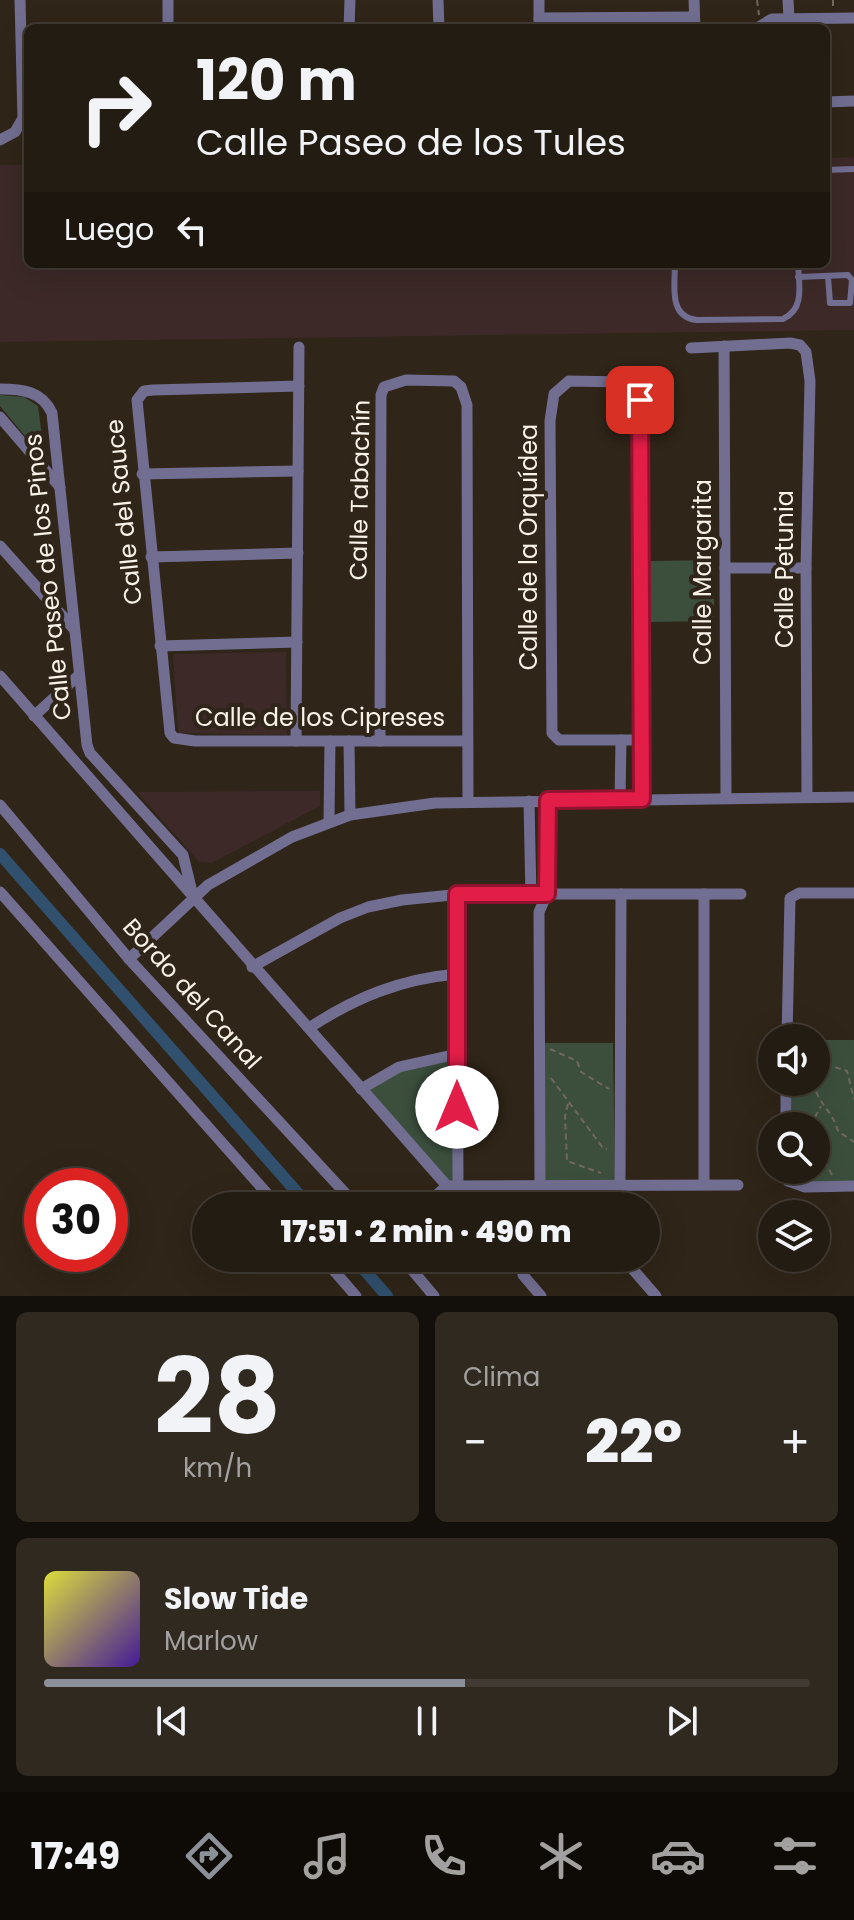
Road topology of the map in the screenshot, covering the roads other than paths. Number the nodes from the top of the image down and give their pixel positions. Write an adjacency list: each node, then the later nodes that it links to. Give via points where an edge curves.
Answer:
1 (20, 0): 16 (street)
2 (168, 0): 12 (street)
3 (350, 0): 13 (street)
4 (438, 0): 14 (street)
5 (539, 0): 10 (street)
6 (694, 0): 11 (street)
7 (788, 0): 8 (street)
8 (789, 18): 9 (street); 15 (street)
9 (854, 18)
10 (539, 23): 11 (street)
11 (694, 23)
12 (168, 24)
13 (349, 24)
14 (439, 24)
15 (766, 24)
16 (24, 34)
17 (854, 101): 18 (street)
18 (830, 102)
19 (24, 121): 20 (street)
20 (0, 140)
21 (854, 169): 22 (lane)
22 (830, 170)
23 (675, 268): 26 (lane, via 675,304 691,319 783,319 799,304)
24 (798, 268): 26 (lane)
25 (828, 276): 25 (lane, via 830,303 850,303 851,277); 26 (lane)
26 (798, 277)
27 (724, 346): 29 (street); 39 (street, Calle Margarita); 40 (street, Calle Petunia, via 800,345 806,352)
28 (299, 347): 30 (street)
29 (691, 348)
30 (299, 386): 33 (street); 34 (street, Calle del Sauce, via 144,391 135,407)
31 (0, 389): 35 (street, Calle Paseo de los Pinos, via 22,389 43,400 54,423)
32 (0, 417): 35 (street)
33 (298, 471): 34 (street); 37 (street)
34 (142, 474): 38 (street, Calle del Sauce)
35 (60, 487): 41 (street, Calle Paseo de los Pinos)
36 (0, 546): 41 (street)
37 (298, 553): 38 (street); 42 (street)
38 (151, 557): 43 (street, Calle del Sauce)
39 (725, 568): 40 (street); 59 (street, Calle Margarita)
40 (806, 568): 57 (street, Calle Petunia)
41 (74, 629): 44 (street, Calle Paseo de los Pinos)
42 (297, 642): 43 (street); 50 (street)
43 (160, 646): 47 (street, Calle del Sauce)
44 (79, 675): 46 (street); 55 (street, Calle Paseo de los Pinos)
45 (0, 676): 46 (street)
46 (34, 716): 56 (street)
47 (174, 738): 50 (street, Calle de los Cipreses)
48 (621, 740): 49 (street, Calle de la Orquídea); 49 (street, Calle de la Orquídea, via 559,740 552,733 550,421 554,394 569,381 624,382 639,394); 60 (street)
49 (642, 740): 61 (street, Calle de la Orquídea)
50 (296, 741): 51 (street, Calle de los Cipreses)
51 (330, 741): 52 (street, Calle de los Cipreses); 67 (street)
52 (349, 741): 53 (street, Calle de los Cipreses); 66 (street)
53 (380, 741): 54 (street, Calle de los Cipreses); 54 (street, Calle Tabachín, via 381,395 384,387 406,380 454,381 467,405)
54 (465, 741): 64 (street)
55 (90, 753): 56 (street); 76 (street, via 183,855)
56 (77, 765): 76 (street)
57 (807, 797): 58 (street); 59 (street)
58 (854, 797)
59 (726, 798): 61 (street)
60 (620, 799): 61 (street); 62 (street)
61 (642, 799)
62 (548, 800): 63 (street); 72 (street)
63 (529, 801): 64 (street); 71 (street)
64 (468, 802): 66 (street)
65 (0, 805): 78 (street, Bordo del Canal)
66 (350, 815): 67 (street)
67 (329, 821): 76 (street)
68 (0, 892): 92 (street)
69 (854, 893): 81 (street, via 799,893 790,898)
70 (457, 894): 71 (street); 79 (street, via 368,907); 80 (street)
71 (529, 894): 72 (street); 77 (street)
72 (547, 894): 73 (street); 77 (street)
73 (621, 894): 74 (street); 85 (street)
74 (704, 894): 75 (street); 86 (street)
75 (741, 894)
76 (193, 896): 78 (street); 79 (street)
77 (539, 912): 88 (street)
78 (129, 959): 93 (street, Bordo del Canal)
79 (252, 967): 82 (street)
80 (457, 974): 82 (street, via 381,989); 83 (street)
81 (787, 1024)
82 (309, 1028): 84 (street)
83 (457, 1054): 84 (street, via 399,1067); 90 (street)
84 (361, 1089): 90 (street)
85 (620, 1180): 86 (street); 88 (street)
86 (704, 1184): 89 (street)
87 (792, 1184): 91 (street)
88 (540, 1185): 90 (street)
89 (738, 1185)
90 (452, 1186): 94 (street)
91 (854, 1186)
92 (266, 1192)
93 (344, 1192)
94 (444, 1192)
95 (335, 1272): 99 (street)
96 (414, 1272): 100 (street)
97 (528, 1272): 101 (street)
98 (635, 1272): 102 (street)
99 (356, 1296)
100 (434, 1296)
101 (541, 1296)
102 (656, 1296)

